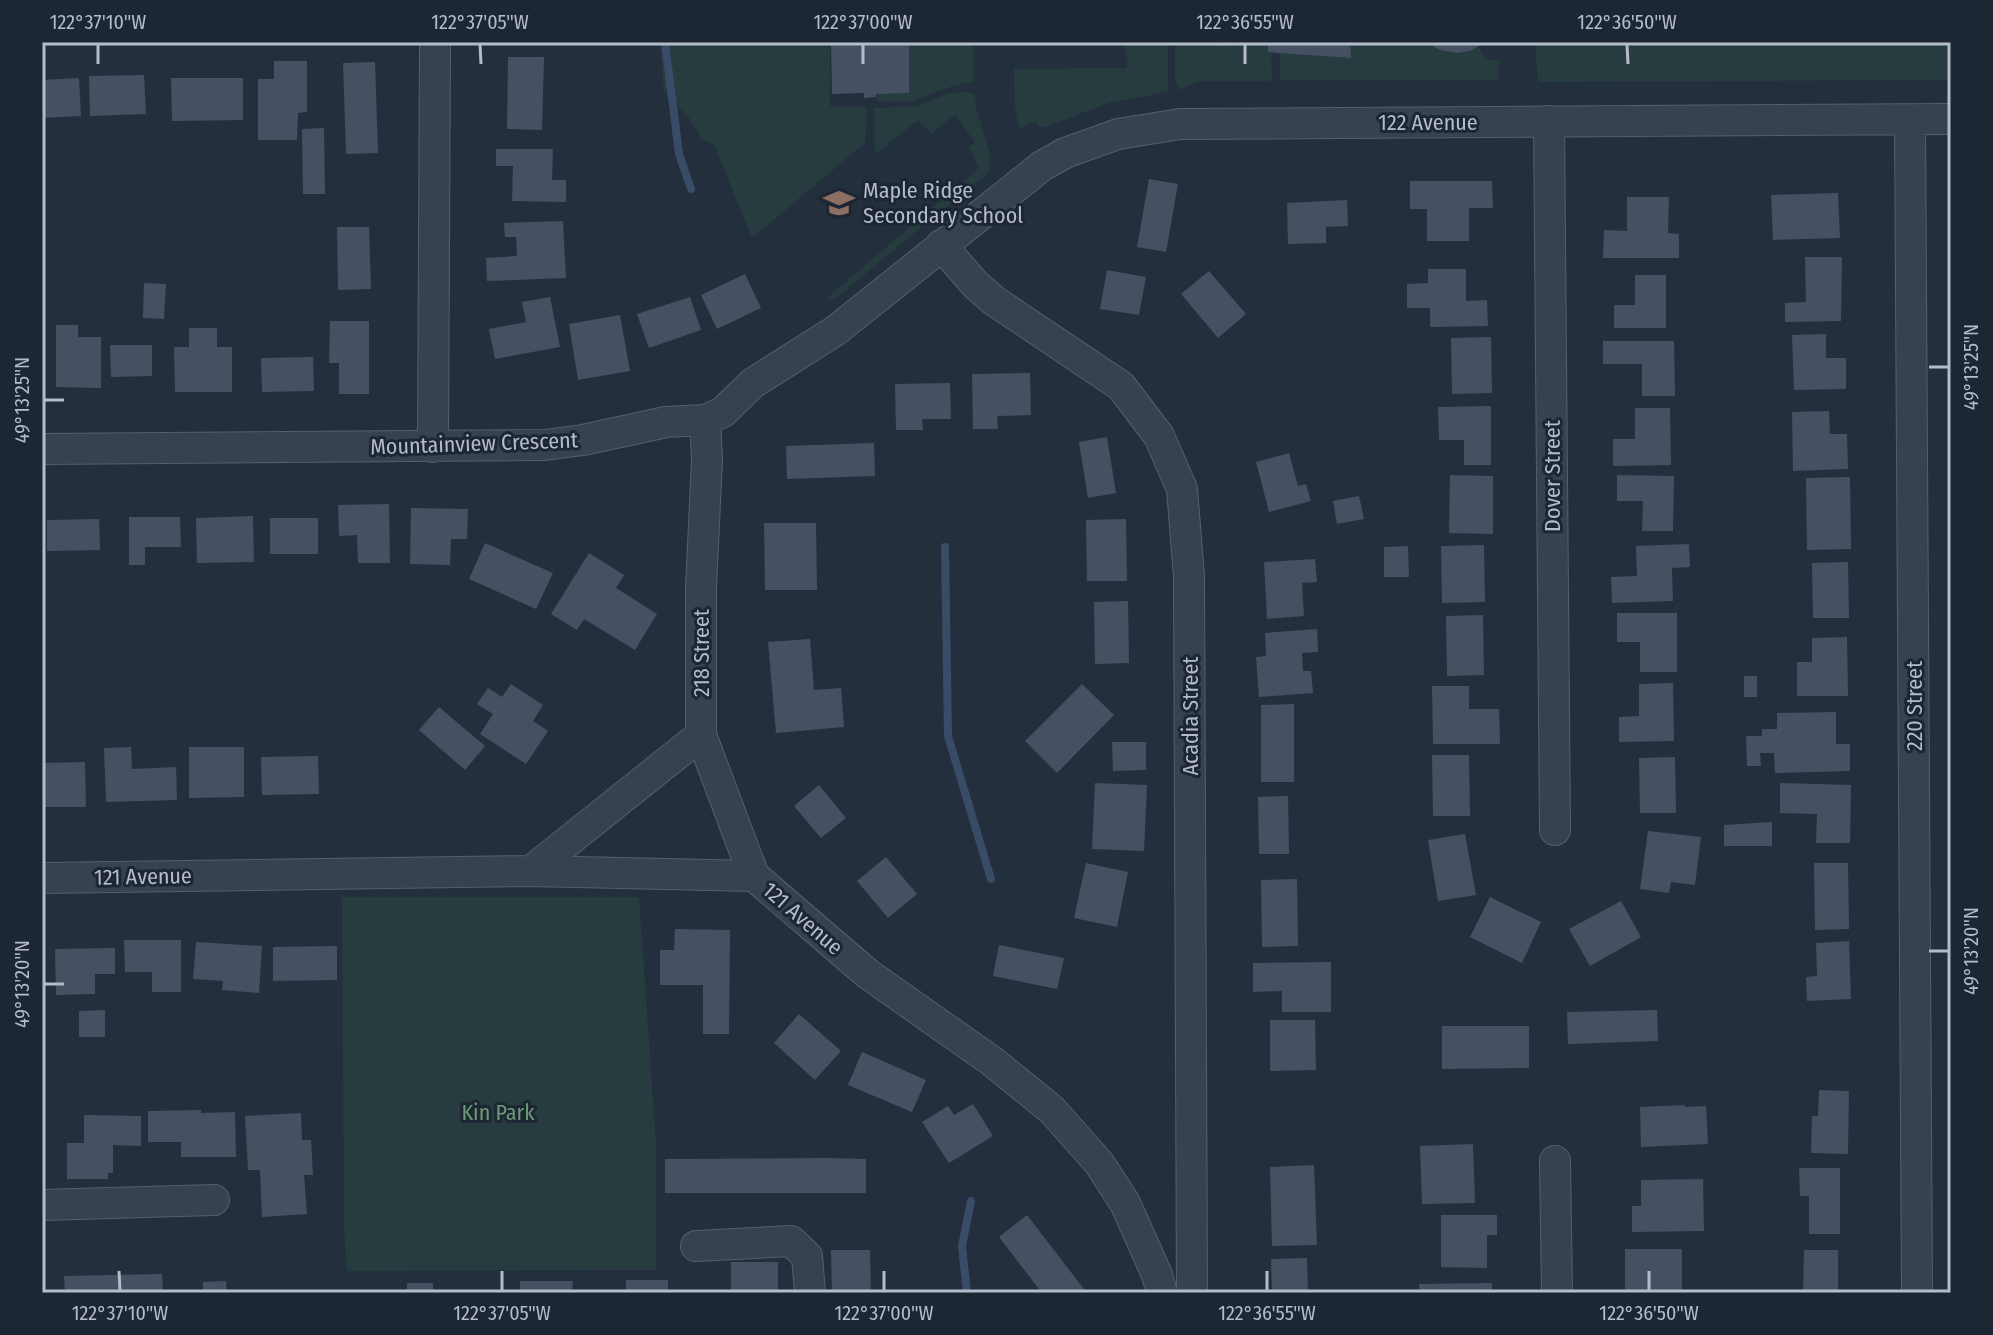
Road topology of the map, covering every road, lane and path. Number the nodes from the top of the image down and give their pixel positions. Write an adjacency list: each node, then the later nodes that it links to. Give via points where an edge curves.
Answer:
1 (435, 42): 7 (street)
2 (1951, 119): 3 (street, 122 Avenue)
3 (1910, 120): 4 (street, 122 Avenue); 22 (street, 220 Street)
4 (1549, 121): 5 (street, 122 Avenue, via 1148,128 1091,143 1042,166); 10 (street, Dover Street)
5 (941, 245): 6 (street, Mountainview Crescent, via 835,331); 20 (street, Acadia Street, via 993,300 1121,386 1159,436 1182,489 1189,592)
6 (705, 420): 7 (street, Mountainview Crescent, via 666,422 564,443); 9 (street, 218 Street)
7 (433, 447): 8 (street, Mountainview Crescent)
8 (42, 449)
9 (701, 735): 11 (street); 12 (street, 218 Street)
10 (1555, 830)
11 (531, 871): 12 (street, 121 Avenue); 13 (street, 121 Avenue)
12 (754, 876): 19 (street, 121 Avenue, via 868,974 1052,1110 1099,1163 1125,1203)
13 (42, 878)
14 (1555, 1161): 21 (street)
15 (214, 1200): 16 (street)
16 (42, 1205)
17 (696, 1246): 18 (street, via 791,1241 807,1256)
18 (810, 1293)
19 (1162, 1293)
20 (1192, 1293)
21 (1557, 1293)
22 (1917, 1293)

